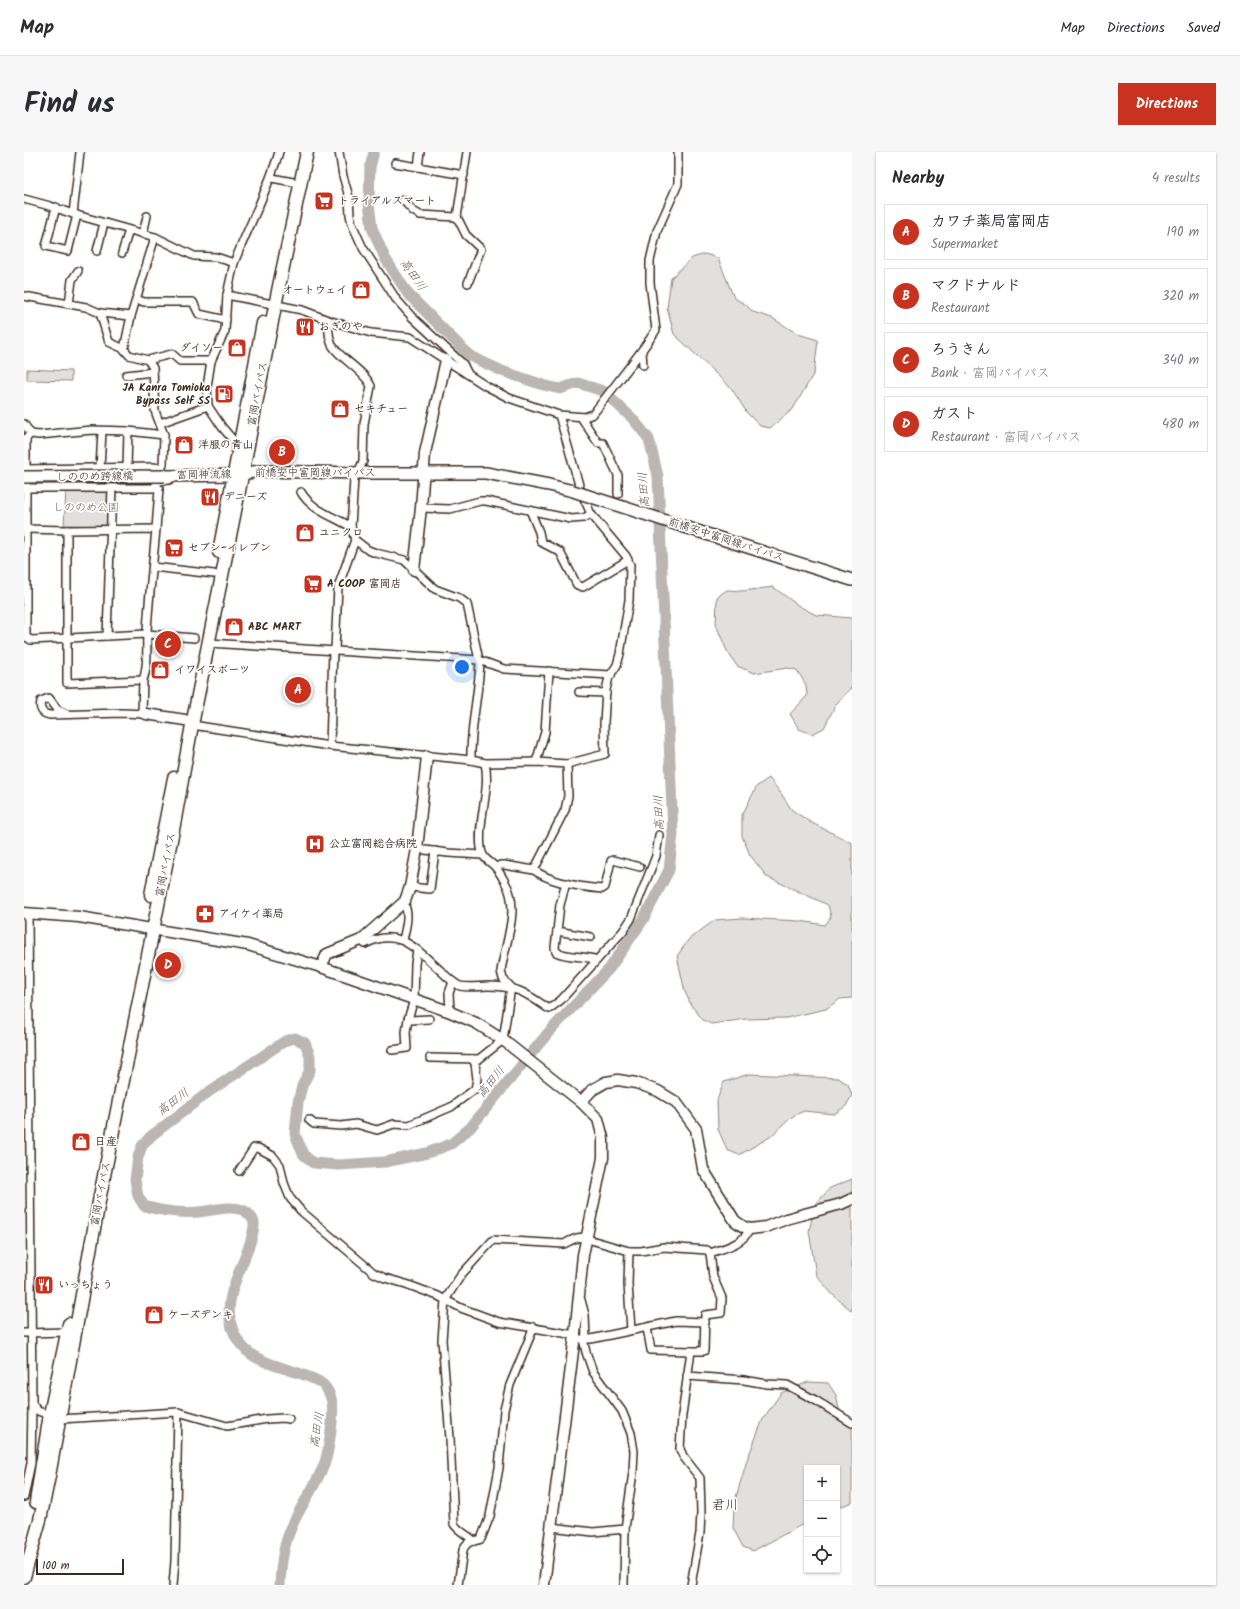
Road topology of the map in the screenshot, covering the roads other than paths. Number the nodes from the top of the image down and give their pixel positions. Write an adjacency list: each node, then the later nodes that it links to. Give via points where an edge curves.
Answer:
1 (80, 152): 17 (street)
2 (279, 152): 12 (street)
3 (300, 152): 13 (highway, 富岡バイパス)
4 (307, 152): 33 (highway, 富岡バイパス)
5 (339, 152): 45 (street, via 349,196 352,224 363,248 396,299 463,364)
6 (420, 152): 10 (street)
7 (467, 152): 11 (street)
8 (678, 152): 39 (street, via 678,184 657,231 650,262 656,330)
9 (395, 163): 10 (street)
10 (418, 167): 11 (street)
11 (464, 175): 19 (street)
12 (272, 178): 13 (street); 26 (street)
13 (293, 182): 33 (highway, 富岡バイパス)
14 (24, 199): 16 (street)
15 (403, 200): 19 (street, via 420,215)
16 (56, 207): 17 (street); 17 (street, via 46,246 68,251)
17 (75, 214): 20 (street)
18 (147, 216): 22 (street)
19 (457, 217): 28 (street, via 466,235 481,249)
20 (104, 223): 21 (street); 24 (street)
21 (129, 230): 22 (street); 25 (street)
22 (143, 234): 23 (street)
23 (155, 236): 26 (street, via 194,256 216,257); 31 (street)
24 (97, 251)
25 (122, 253)
26 (234, 263): 29 (street)
27 (78, 271): 32 (street, via 72,280)
28 (468, 283)
29 (227, 295): 33 (street); 36 (street)
30 (24, 296): 32 (street)
31 (136, 299): 35 (street); 36 (street, via 144,302 193,302 199,314)
32 (69, 304): 34 (street)
33 (271, 304): 37 (street, via 302,310); 56 (highway, 富岡バイパス); 60 (highway, 富岡バイパス)
34 (100, 313): 35 (street); 38 (street, via 110,342)
35 (131, 316): 38 (street)
36 (226, 320): 42 (street, via 225,331)
37 (328, 320): 41 (street, via 371,333 410,337); 63 (street, via 332,346 370,386 364,424 363,461)
38 (124, 349): 40 (street, via 129,355)
39 (642, 352): 43 (street); 49 (street, via 593,414)
40 (148, 360): 42 (street, via 172,354 180,361); 44 (street)
41 (446, 360): 45 (street); 61 (street, via 425,453)
42 (211, 361): 47 (street, via 207,387)
43 (643, 365)
44 (153, 372): 46 (street); 50 (street, via 155,412)
45 (468, 374): 48 (street, via 509,398)
46 (126, 375)
47 (208, 406): 50 (street); 56 (street)
48 (559, 415): 49 (street); 71 (street, via 577,483)
49 (581, 417): 68 (street, via 598,443 603,443 618,475)
50 (160, 423): 55 (street)
51 (24, 424): 54 (street)
52 (102, 431): 53 (street); 54 (street); 57 (street)
53 (128, 431): 55 (street); 58 (street)
54 (31, 434): 64 (street, via 26,438)
55 (164, 435): 59 (street)
56 (239, 447): 60 (highway, 富岡バイパス)
57 (100, 469): 58 (street); 64 (street)
58 (127, 469): 59 (street)
59 (163, 472): 62 (main road, 富岡神流線); 64 (main road, しののめ跨線橋, bridge)
60 (238, 475): 62 (main road, 富岡神流線); 63 (main road, 前橋安中富岡線バイパス, via 260,471); 81 (highway, 富岡バイパス); 87 (highway, 富岡バイパス)
61 (424, 475): 63 (main road, 前橋安中富岡線バイパス); 69 (street); 82 (main road, 前橋安中富岡線バイパス, bridge, via 486,473 572,491)
62 (182, 476): 65 (street, via 159,481)
63 (356, 476): 72 (street)
64 (25, 478): 66 (street); 73 (street)
65 (156, 485): 66 (street, via 154,488); 75 (street, via 159,489)
66 (112, 488): 74 (street)
67 (301, 492): 72 (street, via 324,513)
68 (618, 494)
69 (421, 508): 70 (street, via 450,509 486,501); 80 (street)
70 (530, 510): 71 (street, via 571,519 584,518); 78 (street, via 541,542 560,552 577,585 583,587)
71 (591, 514): 78 (street)
72 (351, 527): 77 (street)
73 (25, 529): 76 (street); 85 (street, via 26,637 31,640)
74 (111, 529): 75 (street); 76 (street); 84 (street)
75 (156, 529): 79 (street)
76 (67, 530): 85 (street)
77 (355, 540): 80 (street, via 376,554 404,560); 88 (street, via 338,587)
78 (628, 560): 91 (street, via 628,607 620,654)
79 (153, 567): 81 (street); 83 (street)
80 (414, 570): 89 (street, via 435,589 468,604)
81 (214, 574): 97 (highway, 富岡バイパス)
82 (852, 580)
83 (146, 634): 84 (street); 86 (street); 92 (street)
84 (107, 636): 85 (street)
85 (67, 638): 92 (street, via 67,683)
86 (194, 638)
87 (209, 642): 88 (street); 97 (highway, 富岡バイパス)
88 (334, 650): 89 (street); 98 (street)
89 (479, 660): 90 (street, via 504,670); 100 (street)
90 (549, 671): 91 (street); 101 (street, via 545,732)
91 (612, 674): 94 (street)
92 (143, 680): 96 (street)
93 (579, 692): 94 (street)
94 (606, 692): 103 (street, via 605,754)
95 (67, 714): 96 (street)
96 (144, 714): 97 (street)
97 (188, 722): 98 (street); 115 (highway, 富岡バイパス)
98 (330, 746): 99 (street)
99 (427, 756): 100 (street); 105 (street)
100 (471, 760): 102 (street)
101 (536, 762): 102 (street); 103 (street)
102 (485, 763): 107 (street)
103 (566, 764): 110 (street, via 568,796 565,810)
104 (659, 835): 121 (street, via 656,856 631,919)
105 (417, 849): 106 (street); 112 (street)
106 (435, 851): 107 (street); 112 (street, via 430,889)
107 (482, 855): 109 (street)
108 (640, 866): 111 (street, via 611,861 605,887 602,889)
109 (496, 868): 110 (street, via 504,865); 124 (street, via 506,884 512,903 501,971)
110 (534, 870): 111 (street, via 540,875)
111 (566, 883): 116 (street, via 560,905)
112 (410, 887): 113 (street)
113 (403, 903): 118 (street); 119 (street, via 407,915)
114 (26, 914): 115 (street, via 79,917); 147 (street)
115 (149, 928): 122 (street, via 248,945); 146 (highway, 富岡バイパス, via 92,1195); 153 (highway, 富岡バイパス, via 100,1196)
116 (558, 931): 117 (street); 121 (street, via 556,952)
117 (591, 938)
118 (361, 940): 119 (street, via 365,944 380,938); 122 (street, via 327,954)
119 (403, 940): 120 (street)
120 (417, 950): 123 (street); 125 (street)
121 (597, 960): 124 (street, via 561,1000 549,1009 526,993)
122 (321, 967): 125 (street)
123 (453, 982): 124 (street, via 462,986); 126 (street, via 449,993)
124 (511, 987): 129 (street)
125 (414, 1000): 126 (street); 127 (street)
126 (450, 1011): 129 (street)
127 (408, 1019): 128 (street); 130 (street, via 407,1048)
128 (429, 1019)
129 (503, 1040): 132 (street, via 478,1059); 133 (street)
130 (392, 1050)
131 (430, 1058): 132 (street)
132 (472, 1059): 134 (street, via 477,1079 474,1089 451,1107 409,1125 394,1124 377,1130 356,1124 314,1124)
133 (581, 1102): 137 (street, via 592,1090 606,1082 618,1080 658,1091 676,1102 696,1129 703,1169 735,1221); 138 (street, via 598,1119 603,1138 603,1158)
134 (309, 1120)
135 (239, 1171): 141 (street, via 254,1148 273,1156 280,1165 290,1198 301,1211 374,1273)
136 (852, 1199): 137 (street, via 766,1227)
137 (750, 1229): 140 (street, via 736,1244)
138 (586, 1237): 139 (street); 141 (street, via 574,1238 564,1244 492,1240 461,1276); 148 (street, via 579,1294)
139 (629, 1251): 140 (street, via 664,1247 707,1250); 145 (street)
140 (710, 1253): 142 (street, via 713,1277 722,1298 721,1313 705,1315)
141 (445, 1300): 143 (street, via 499,1322); 159 (street, via 442,1340 454,1524)
142 (705, 1322): 144 (street, via 676,1321); 149 (street, via 704,1351)
143 (534, 1327): 148 (street); 159 (street, via 510,1385 504,1410 499,1468 490,1516 482,1539)
144 (647, 1328): 145 (street); 149 (street, via 650,1350)
145 (631, 1330): 148 (street, via 591,1339)
146 (68, 1332): 147 (street); 153 (highway, 富岡バイパス)
147 (28, 1333): 151 (street)
148 (580, 1338): 157 (street); 158 (street, via 593,1372 622,1411 631,1434 634,1451 633,1472)
149 (691, 1351): 150 (street)
150 (687, 1376): 155 (street, via 787,1385); 166 (street, via 680,1449 700,1478 702,1513)
151 (32, 1404): 153 (street, via 38,1410); 156 (street, via 31,1463)
152 (178, 1412): 153 (street); 154 (street, via 226,1426 267,1419); 162 (street)
153 (55, 1417): 160 (highway, 富岡バイパス); 161 (highway, 富岡バイパス, via 40,1520)
154 (289, 1419)
155 (852, 1423)
156 (24, 1497)
157 (551, 1528): 158 (street, via 593,1532); 164 (street)
158 (625, 1529): 165 (street)
159 (474, 1540): 163 (street, via 465,1545 463,1550)
160 (24, 1552)
161 (24, 1577)
162 (173, 1585)
163 (458, 1585)
164 (544, 1585)
165 (624, 1585)
166 (691, 1585)

